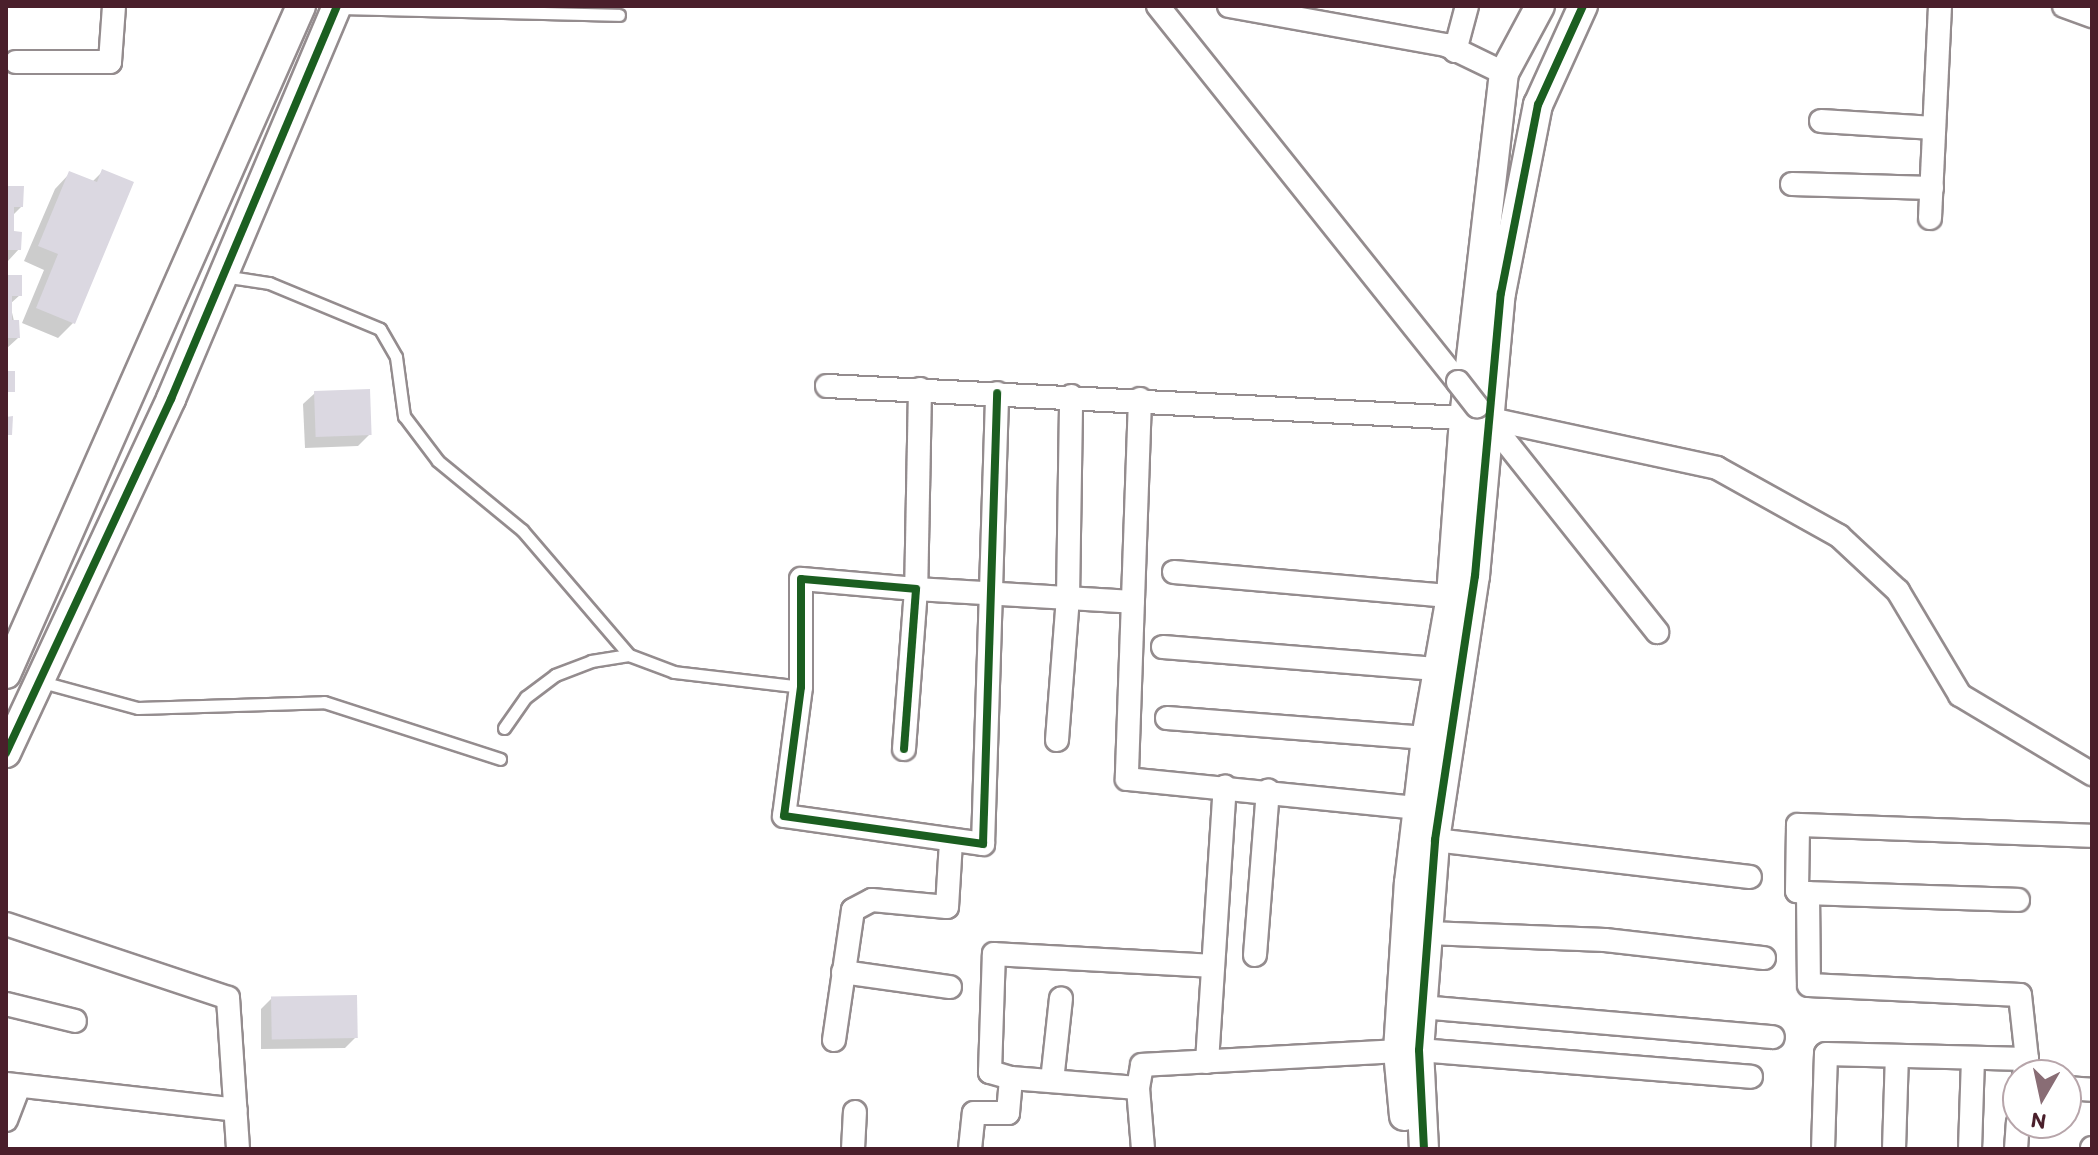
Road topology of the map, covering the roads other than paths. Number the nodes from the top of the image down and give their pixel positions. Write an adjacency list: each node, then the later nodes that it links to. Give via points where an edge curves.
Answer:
1 (114, 6): 14 (street, via 110,62)
2 (301, 6): 38 (street)
3 (1158, 6): 27 (street, bridge, via 1458,382)
4 (1229, 6): 13 (street, via 1446,45)
5 (1467, 6): 13 (street)
6 (1540, 6): 15 (street)
7 (1583, 6): 27 (street, via 1538,105)
8 (1940, 6): 17 (street)
9 (2064, 6): 12 (street)
10 (336, 7): 11 (lane); 21 (street)
11 (619, 15)
12 (2092, 16)
13 (1455, 51): 15 (street)
14 (16, 62)
15 (1504, 73): 27 (street)
16 (1821, 121): 17 (street)
17 (1934, 128): 19 (street)
18 (1792, 184): 19 (street)
19 (1932, 188): 20 (street)
20 (1930, 218)
21 (223, 275): 36 (lane, via 269,283 380,329 396,357 404,416 438,461 522,530); 39 (street)
22 (827, 386): 23 (street)
23 (920, 389): 24 (street); 29 (street)
24 (997, 393): 25 (street); 30 (street)
25 (1071, 396): 26 (street); 32 (street)
26 (1140, 399): 27 (street); 33 (street)
27 (1476, 414): 31 (street); 34 (street); 48 (street, via 1717,468 1839,536 1898,591 1960,695); 53 (street, via 1475,576)
28 (1174, 572): 31 (street)
29 (916, 589): 30 (street); 40 (street, via 801,579); 45 (street)
30 (990, 594): 32 (street); 54 (street, via 987,840 976,845)
31 (1451, 596): 37 (street)
32 (1068, 598): 33 (street); 44 (street)
33 (1133, 602): 49 (street, via 1127,779)
34 (1657, 632)
35 (1163, 647): 37 (street)
36 (629, 655): 40 (lane, via 674,672); 42 (lane, via 591,661 555,675 526,697)
37 (1439, 669): 43 (street)
38 (6, 674)
39 (42, 682): 46 (street); 47 (lane, via 138,708 324,702)
40 (801, 687): 54 (street, via 784,816)
41 (1167, 718): 43 (street)
42 (504, 728)
43 (1426, 738): 51 (street)
44 (1057, 740)
45 (904, 749)
46 (6, 753)
47 (500, 759)
48 (2092, 774)
49 (1225, 787): 50 (street); 62 (street)
50 (1268, 791): 51 (street); 60 (street)
51 (1418, 808): 71 (street)
52 (2092, 836): 56 (street, via 1798,825 1797,891)
53 (1435, 840): 55 (street); 59 (street)
54 (951, 842): 63 (street, via 947,907 863,901 851,917)
55 (1750, 877)
56 (1808, 893): 57 (street); 74 (street, via 1809,985 2020,995)
57 (2018, 900)
58 (6, 924): 82 (street, via 228,998)
59 (1428, 933): 61 (street, via 1605,940); 67 (street)
60 (1255, 955)
61 (1764, 958)
62 (1213, 966): 75 (street); 78 (street, via 994,954 990,1072)
63 (843, 972): 64 (street); 70 (street)
64 (950, 987)
65 (1061, 998): 79 (street)
66 (6, 1004): 68 (street)
67 (1421, 1007): 69 (street); 71 (street)
68 (75, 1021)
69 (1773, 1037)
70 (834, 1040)
71 (1408, 1051): 75 (street); 77 (street); 89 (street); 90 (street)
72 (1897, 1056): 73 (street); 91 (street, via 1826,1054); 92 (street)
73 (1973, 1058): 76 (street); 93 (street)
74 (2024, 1059)
75 (1207, 1062): 81 (street, via 1142,1065)
76 (2002, 1063)
77 (1751, 1077)
78 (1011, 1078): 79 (street); 87 (street, via 1008,1113 974,1113)
79 (1052, 1081): 81 (street)
80 (12, 1086): 82 (street); 84 (street)
81 (1138, 1088): 88 (street)
82 (236, 1110): 85 (street)
83 (855, 1112): 86 (street)
84 (6, 1120)
85 (238, 1149)
86 (853, 1149)
87 (970, 1149)
88 (1143, 1149)
89 (1407, 1149)
90 (1424, 1149)
91 (1823, 1149)
92 (1894, 1149)
93 (1970, 1149)

